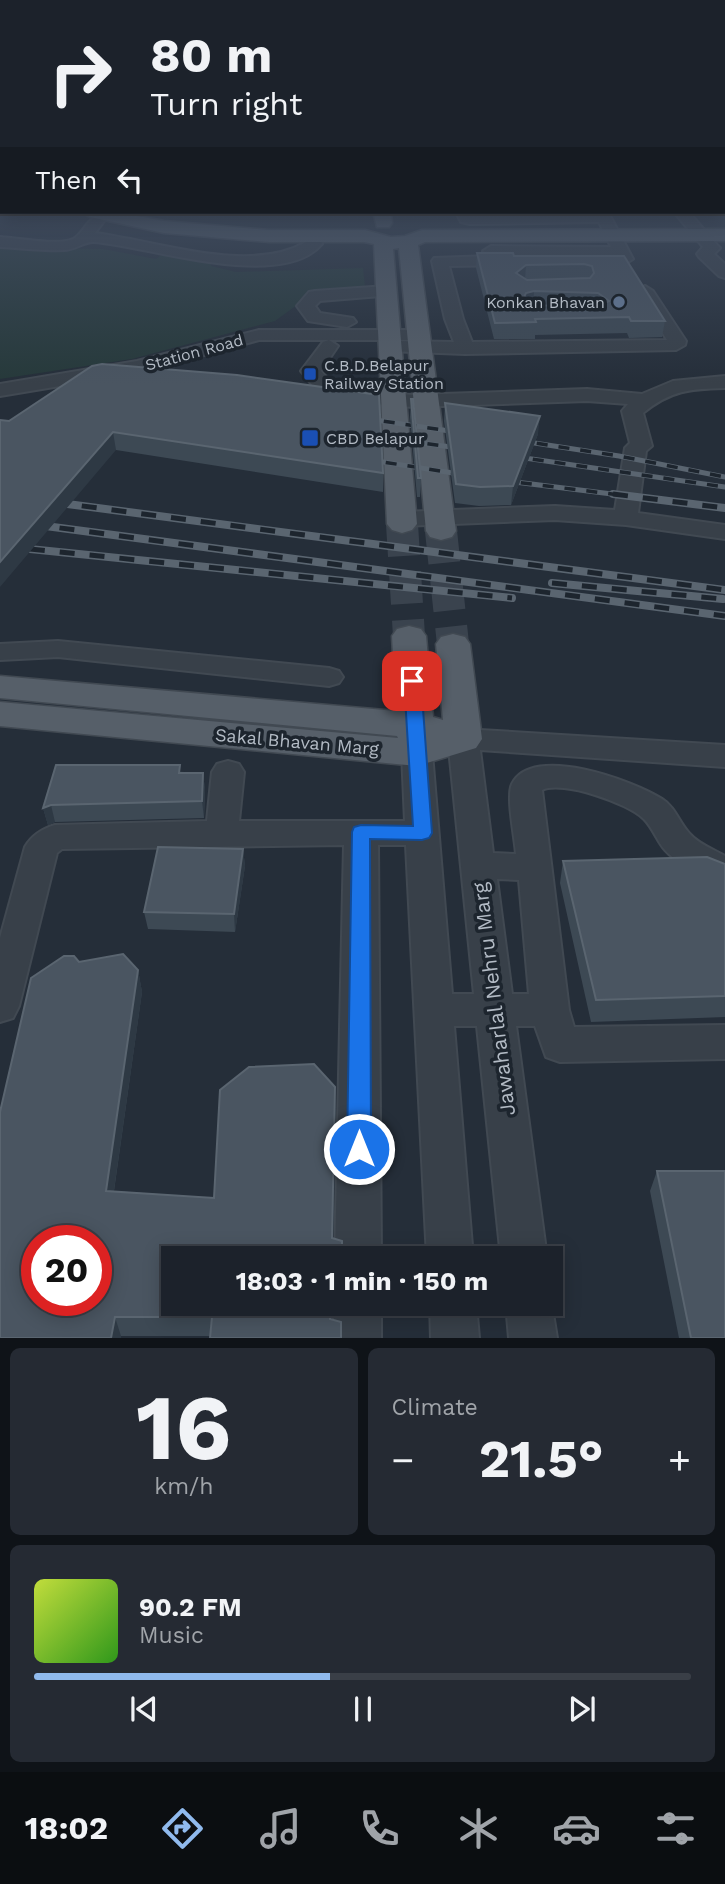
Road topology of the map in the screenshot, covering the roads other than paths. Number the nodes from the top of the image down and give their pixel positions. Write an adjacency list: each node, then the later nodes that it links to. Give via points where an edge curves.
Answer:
1 (250, 259): 2 (street)
2 (278, 259)
3 (391, 259): 10 (main road)
4 (401, 259): 12 (main road)
5 (579, 259): 8 (street, via 573,264 519,268)
6 (628, 259): 14 (street, via 676,345 606,341)
7 (711, 259): 9 (street)
8 (448, 260): 14 (street, via 453,319)
9 (725, 273)
10 (387, 290): 11 (main road); 11 (street, via 315,296 306,306 314,317)
11 (389, 336): 12 (street); 16 (street, Station Road, via 259,335 138,367); 19 (main road)
12 (419, 341): 14 (street); 17 (main road)
13 (329, 346): 19 (street, via 312,362 310,374 317,384 357,397)
14 (465, 348)
15 (725, 382): 18 (street, via 677,385)
16 (0, 390)
17 (426, 400): 18 (street, via 497,402 588,395); 19 (street); 22 (main road)
18 (646, 400): 20 (street, via 632,411 641,446 636,448)
19 (394, 401): 21 (main road)
20 (626, 519): 22 (street, via 555,513); 23 (street)
21 (402, 521): 22 (street)
22 (440, 525)
23 (725, 532)
24 (409, 636): 30 (main road)
25 (453, 644): 31 (main road)
26 (0, 652): 27 (street, via 58,649)
27 (329, 677)
28 (0, 687): 30 (main road, Sakal Bhavan Marg)
29 (0, 713): 30 (main road, Sakal Bhavan Marg)
30 (416, 739): 31 (main road, Sakal Bhavan Marg); 36 (street)
31 (463, 739): 32 (street); 37 (street, Jawaharlal Nehru Marg)
32 (725, 756)
33 (228, 772): 34 (street)
34 (222, 832): 35 (street); 40 (street, via 55,837 42,846)
35 (361, 832): 36 (street); 45 (street)
36 (422, 833): 42 (street)
37 (479, 866): 38 (street); 41 (street, Jawaharlal Nehru Marg)
38 (534, 867): 39 (street, via 526,786 545,776 599,784 652,808 680,844); 43 (street)
39 (725, 874)
40 (0, 1006)
41 (495, 1009): 42 (street); 43 (street); 47 (street, Jawaharlal Nehru Marg)
42 (434, 1010): 46 (street)
43 (550, 1010): 44 (street, via 561,1045)
44 (725, 1042)
45 (358, 1246)
46 (449, 1246)
47 (523, 1246)
48 (358, 1316): 51 (street)
49 (454, 1316): 52 (street)
50 (530, 1316): 53 (street)
51 (357, 1338)
52 (455, 1338)
53 (533, 1338)

